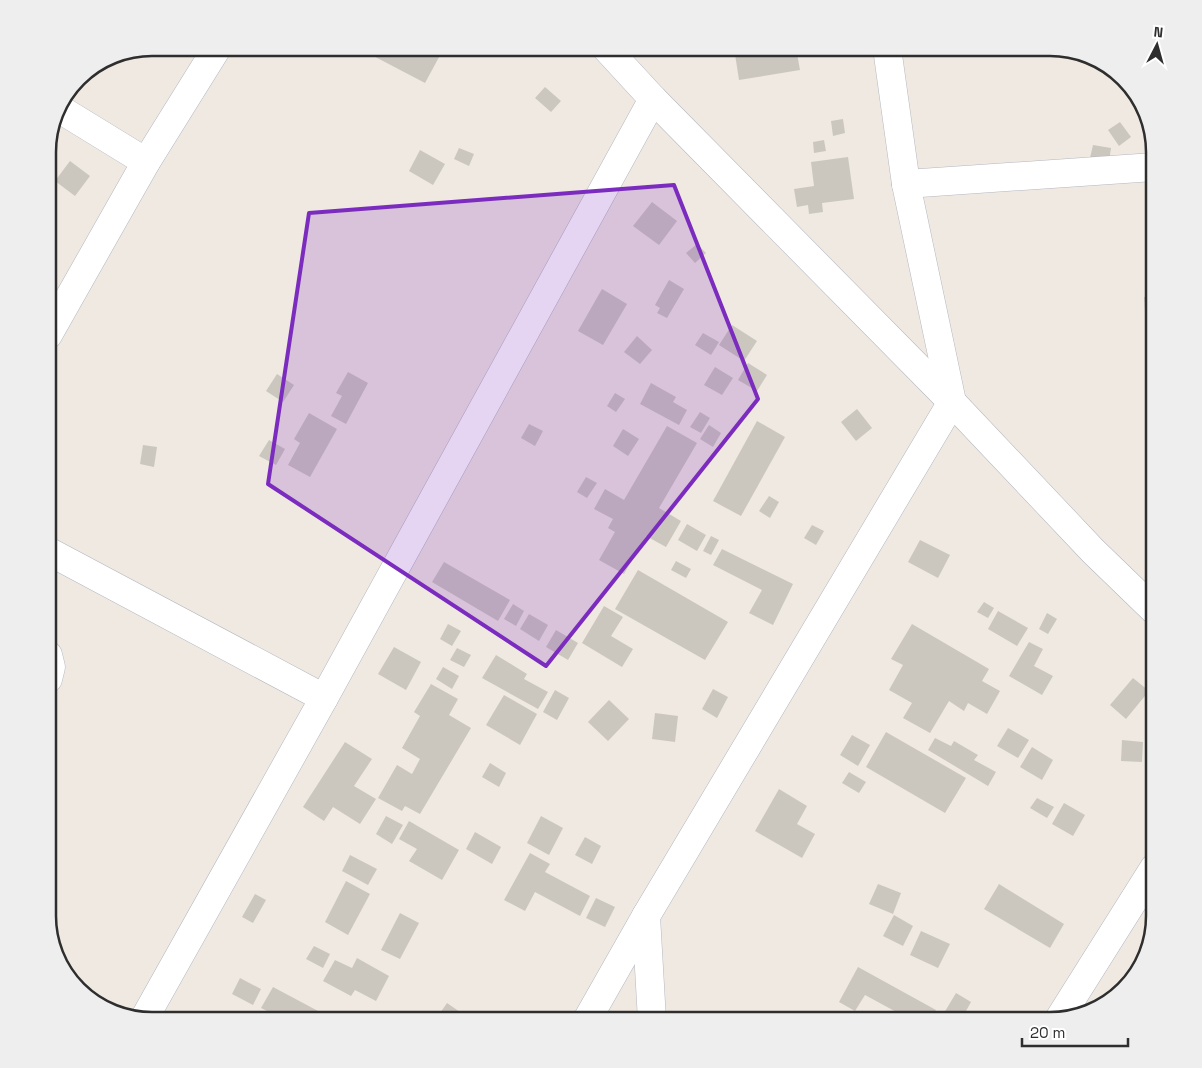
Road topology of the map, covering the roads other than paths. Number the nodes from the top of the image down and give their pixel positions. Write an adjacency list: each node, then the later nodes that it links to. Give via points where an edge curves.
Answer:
1 (212, 56): 6 (street)
2 (613, 56): 4 (street)
3 (888, 56): 8 (street)
4 (653, 99): 10 (street); 13 (street)
5 (65, 112): 6 (street)
6 (146, 162): 9 (street)
7 (1146, 168): 8 (street)
8 (906, 184): 10 (street)
9 (56, 321)
10 (952, 402): 12 (street); 15 (street)
11 (56, 555): 13 (street)
12 (1146, 602)
13 (324, 698): 17 (street)
14 (1146, 881): 16 (street)
15 (646, 916): 18 (street); 19 (street)
16 (1064, 1011)
17 (148, 1012)
18 (592, 1012)
19 (652, 1012)

